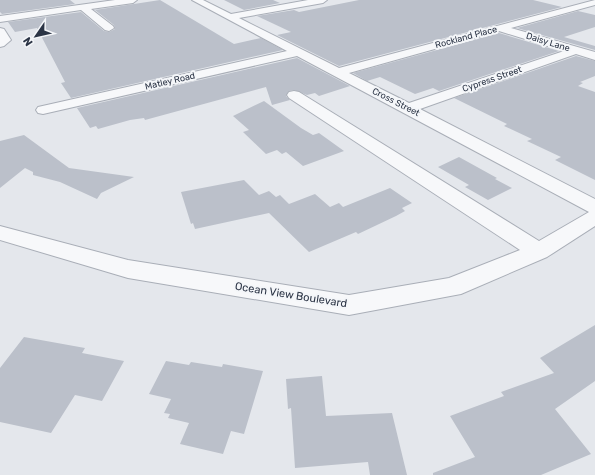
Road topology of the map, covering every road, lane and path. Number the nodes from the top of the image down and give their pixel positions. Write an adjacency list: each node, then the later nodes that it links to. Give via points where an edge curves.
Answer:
1 (132, 0): 5 (street)
2 (196, 0): 6 (street, Cross Street)
3 (324, 0): 6 (street)
4 (595, 2): 9 (street, Rockland Place)
5 (83, 7): 7 (street); 8 (street)
6 (229, 17): 13 (street, Cross Street)
7 (0, 19)
8 (109, 28)
9 (500, 28): 12 (street, Daisy Lane); 15 (street, Rockland Place)
10 (0, 31): 11 (street, via 6,40)
11 (0, 44)
12 (577, 50): 14 (street, Daisy Lane); 17 (street, Cypress Street)
13 (298, 52): 15 (street, Cross Street); 18 (street, Matley Road)
14 (595, 56)
15 (337, 72): 17 (street, Cross Street)
16 (294, 95): 22 (street)
17 (408, 108): 19 (street, Cross Street)
18 (43, 110)
19 (595, 207)
20 (595, 217): 22 (street, Ocean View Boulevard)
21 (0, 233): 22 (street, Ocean View Boulevard, via 128,269 349,305 452,286)
22 (539, 251)

